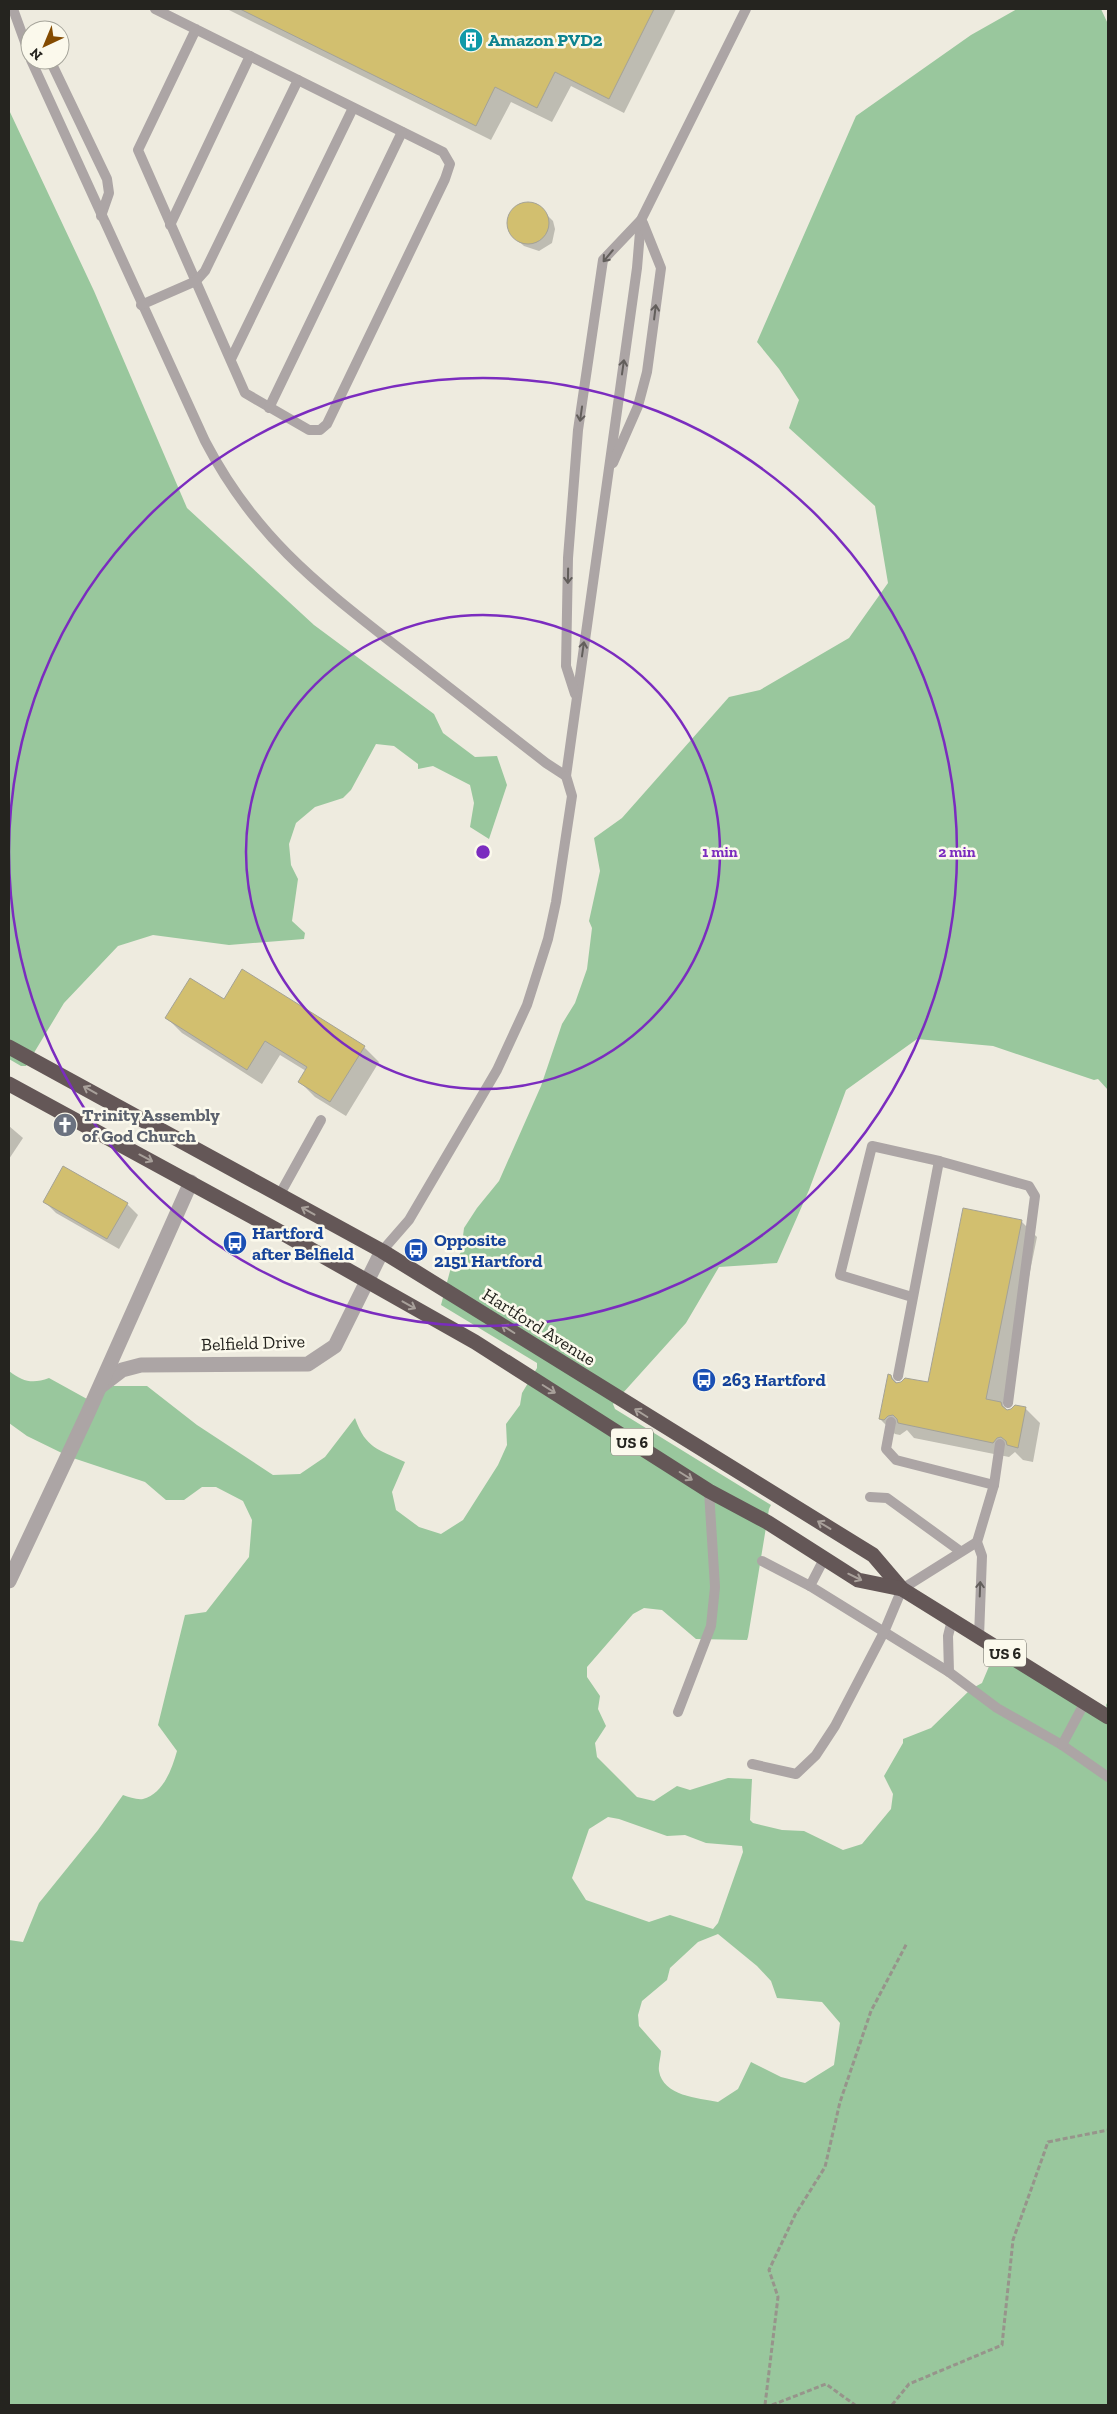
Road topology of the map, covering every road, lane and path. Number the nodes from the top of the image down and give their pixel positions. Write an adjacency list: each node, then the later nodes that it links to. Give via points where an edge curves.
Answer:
1 (13, 9): 4 (lane)
2 (155, 9): 5 (lane)
3 (746, 9): 13 (lane)
4 (20, 27)
5 (196, 29): 6 (lane); 14 (lane, via 138,150)
6 (250, 56): 9 (lane); 14 (lane)
7 (35, 70): 12 (lane)
8 (55, 70): 12 (lane, via 107,179 109,193)
9 (298, 80): 10 (lane); 15 (lane, via 205,271)
10 (352, 108): 11 (lane); 17 (lane)
11 (402, 132): 18 (lane); 18 (lane, via 443,152 450,164 445,180 327,424 320,430 309,430)
12 (101, 216): 16 (lane)
13 (641, 220): 19 (lane, one-way to 13); 19 (lane, one-way to 13, via 641,397 661,268); 20 (lane, one-way to 20, via 603,260 578,430 568,558 566,666)
14 (170, 225): 15 (lane)
15 (196, 281): 16 (lane); 17 (lane)
16 (142, 305): 21 (lane, via 217,465 260,527 297,566 331,595 546,764)
17 (231, 359): 18 (lane, via 245,393)
18 (269, 408)
19 (608, 475): 20 (lane, one-way to 19)
20 (576, 697): 21 (lane)
21 (566, 776): 28 (lane, via 572,796 556,902 527,1005 497,1070 409,1220)
22 (9, 1047): 27 (highway, Hartford Avenue / US 6, one-way to 22)
23 (9, 1084): 26 (highway, Hartford Avenue / US 6, one-way to 26)
24 (321, 1120): 27 (lane)
25 (939, 1161): 30 (lane); 30 (lane, via 872,1146 840,1275); 33 (lane, via 1028,1186 1036,1196)
26 (191, 1182): 29 (highway, Hartford Avenue / US 6); 32 (street, Belfield Drive)
27 (280, 1194): 28 (highway, Hartford Avenue / US 6, one-way to 27)
28 (382, 1252): 29 (street, Belfield Drive); 45 (highway, Hartford Avenue / US 6, one-way to 28, via 873,1556)
29 (367, 1281): 32 (street, Belfield Drive, via 335,1346 308,1364 141,1365 122,1370); 37 (highway, Hartford Avenue / US 6, one-way to 37, via 475,1342)
30 (912, 1297): 31 (lane)
31 (898, 1376)
32 (100, 1386): 43 (street, Belfield Drive)
33 (1008, 1403)
34 (891, 1422): 36 (lane, via 886,1449 896,1460)
35 (1000, 1444): 36 (lane)
36 (994, 1485): 39 (lane)
37 (709, 1490): 41 (highway, Hartford Avenue / US 6); 51 (lane, via 715,1587 711,1626)
38 (870, 1497): 40 (lane, via 887,1498)
39 (977, 1542): 40 (lane); 48 (lane, one-way to 39, via 982,1556)
40 (960, 1551): 45 (lane)
41 (824, 1559): 44 (lane); 45 (highway, Hartford Avenue / US 6, one-way to 45, via 858,1580)
42 (762, 1561): 44 (lane)
43 (9, 1581)
44 (810, 1586): 47 (lane)
45 (902, 1589): 46 (highway, Hartford Avenue / US 6); 47 (lane)
46 (952, 1620): 48 (highway, Hartford Avenue / US 6); 49 (lane, via 948,1636)
47 (884, 1632): 49 (lane); 54 (lane, via 835,1726 816,1755 796,1774)
48 (978, 1637): 50 (highway, Hartford Avenue / US 6)
49 (949, 1672): 53 (lane, via 997,1708)
50 (1085, 1702): 52 (highway, Hartford Avenue / US 6); 53 (lane)
51 (678, 1712)
52 (1108, 1717)
53 (1062, 1745): 55 (lane)
54 (752, 1764)
55 (1108, 1778)
56 (907, 1943): 58 (path, via 871,2011 840,2102 825,2167 795,2215 769,2270 778,2297)
57 (1108, 2130): 61 (path, via 1048,2142 1013,2240 1002,2345 909,2384)
58 (765, 2405)
59 (772, 2405): 60 (path, via 826,2384)
60 (855, 2405)
61 (892, 2405)

